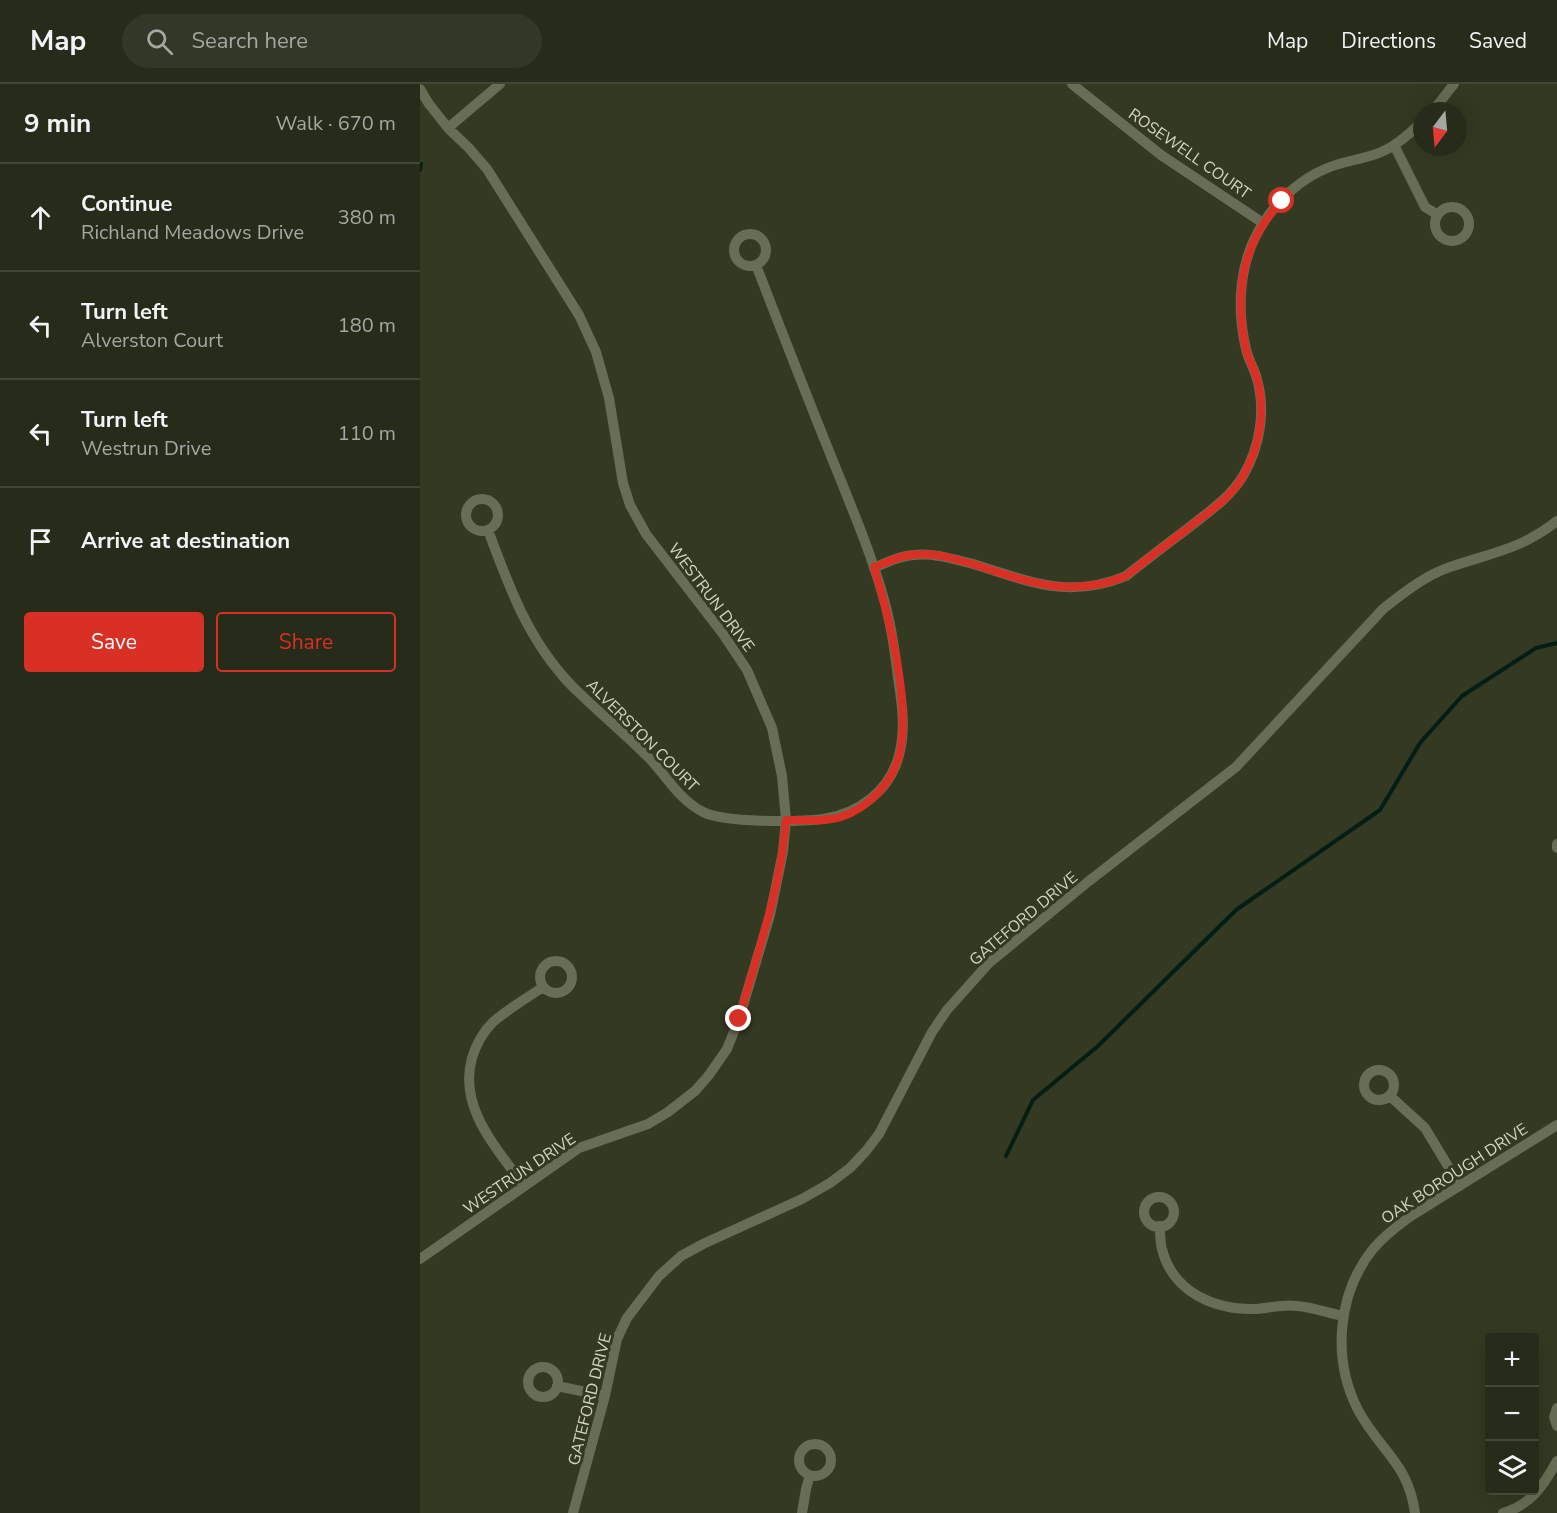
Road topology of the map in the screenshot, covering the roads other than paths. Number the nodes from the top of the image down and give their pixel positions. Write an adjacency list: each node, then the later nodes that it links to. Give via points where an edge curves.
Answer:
1 (500, 84): 6 (street)
2 (1072, 84): 10 (street, ROSEWELL COURT, via 1161,155)
3 (1454, 84): 5 (street)
4 (420, 89): 6 (street, WESTRUN DRIVE)
5 (1440, 102)
6 (448, 128): 15 (street, WESTRUN DRIVE, via 488,169 579,315 596,352 609,398 630,505 646,534 747,670 772,728)
7 (1413, 129): 8 (street)
8 (1394, 145): 9 (street, via 1425,207); 10 (street, via 1326,168 1307,179)
9 (1438, 215)
10 (1263, 223): 14 (street, via 1245,265 1239,305 1246,352 1257,379 1261,417 1258,439 1243,477 1219,505 1126,576 1081,588 1051,587 943,556 903,556)
11 (756, 265): 14 (street, ALVERSTON COURT)
12 (1557, 521): 25 (street, GATEFORD DRIVE, via 1522,544 1448,567 1404,592 1383,609 1236,767 989,963 947,1010 879,1134 849,1168 802,1199 681,1256 659,1276 627,1318 617,1339)
13 (488, 530): 15 (street, ALVERSTON COURT, via 513,599 550,658 570,684 657,765 673,789 704,813 726,819)
14 (874, 567): 15 (street, ALVERSTON COURT, via 891,626 900,689 903,732 899,756 891,777 863,805 841,816)
15 (786, 820): 19 (street, WESTRUN DRIVE, via 770,915 739,1019 727,1049 709,1075 668,1112 648,1124 579,1148)
16 (543, 987): 19 (street, via 494,1022 475,1049 470,1066 470,1100 487,1134)
17 (1390, 1096): 20 (street, via 1425,1128)
18 (1557, 1125): 20 (street, OAK BOROUGH DRIVE)
19 (524, 1186): 22 (street, WESTRUN DRIVE)
20 (1460, 1186): 23 (street, OAK BOROUGH DRIVE, via 1388,1233 1372,1250 1359,1270)
21 (1160, 1226): 23 (street, via 1162,1250 1176,1277 1203,1300 1236,1308 1297,1306)
22 (420, 1258)
23 (1343, 1316): 32 (street, OAK BOROUGH DRIVE, via 1341,1341 1350,1390 1359,1411 1409,1484)
24 (557, 1386): 25 (street)
25 (605, 1396): 30 (street, GATEFORD DRIVE)
26 (1557, 1408): 27 (street)
27 (1557, 1426)
28 (1557, 1461): 33 (street, via 1537,1493)
29 (810, 1475): 31 (street)
30 (573, 1513)
31 (802, 1513)
32 (1415, 1513)
33 (1503, 1513)

